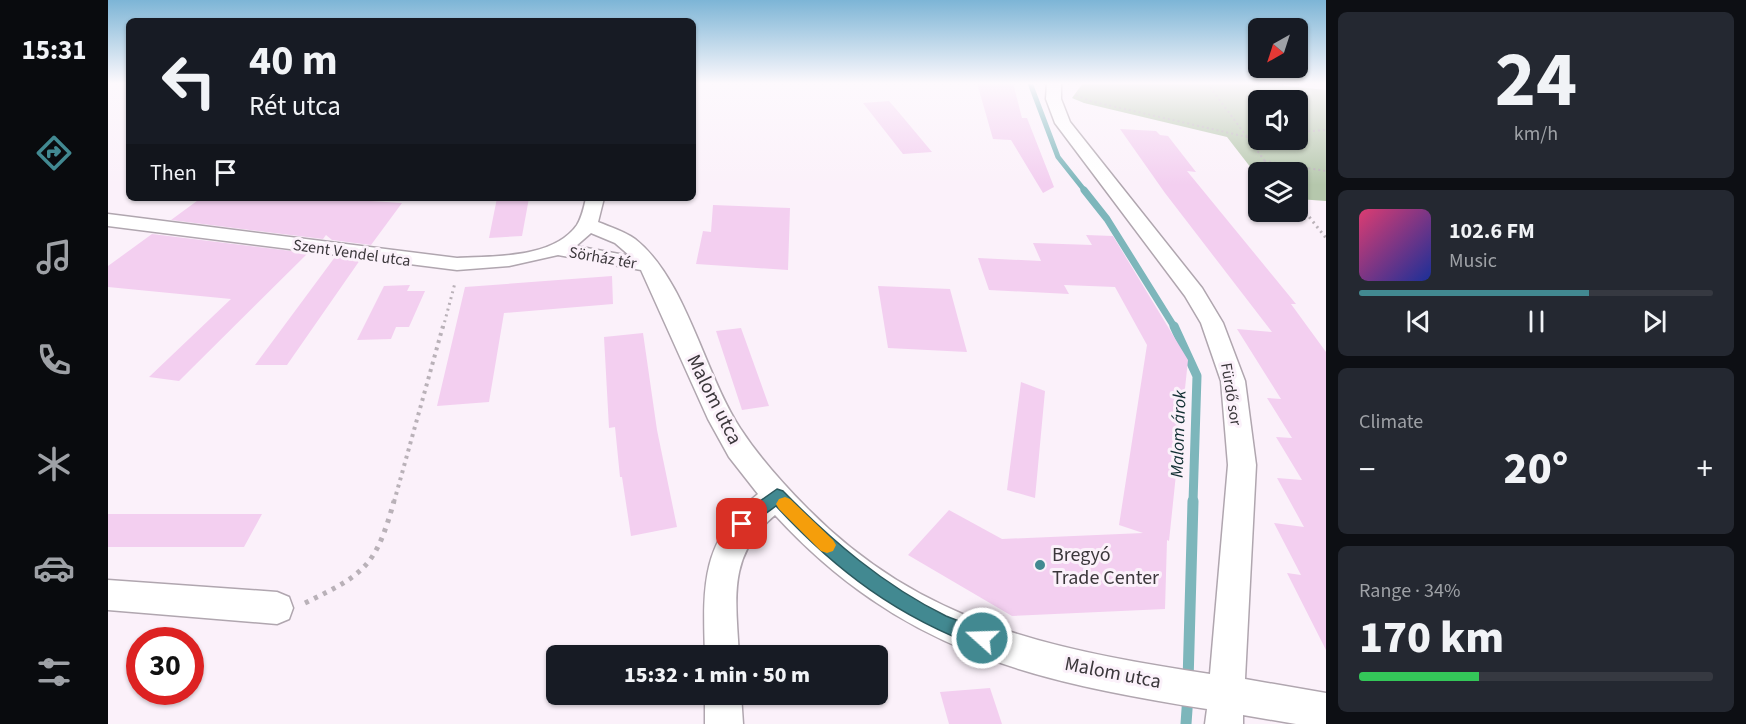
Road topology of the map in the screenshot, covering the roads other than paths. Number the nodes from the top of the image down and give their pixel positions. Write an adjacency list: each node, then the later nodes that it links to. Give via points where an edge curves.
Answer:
1 (1060, 117): 12 (street, Fürdő sor, via 1194,293 1212,322 1231,372 1242,465)
2 (594, 201): 4 (street, Sörház tér)
3 (108, 220): 5 (street, Szent Vendel utca, via 457,264 512,260)
4 (587, 225): 5 (street, Szent Vendel utca, via 579,235); 6 (street, Malom utca, via 627,243)
5 (556, 249): 6 (street, Sörház tér)
6 (649, 265): 7 (street, Malom utca, via 720,416 739,448)
7 (777, 496): 10 (street, via 742,524 722,563); 12 (street, Malom utca, via 813,534 854,568 943,624 1022,652)
8 (110, 598): 9 (street)
9 (277, 608)
10 (722, 645)
11 (723, 705): 14 (street)
12 (1226, 708): 13 (street, Malom utca)
13 (1326, 711)
14 (724, 724)

